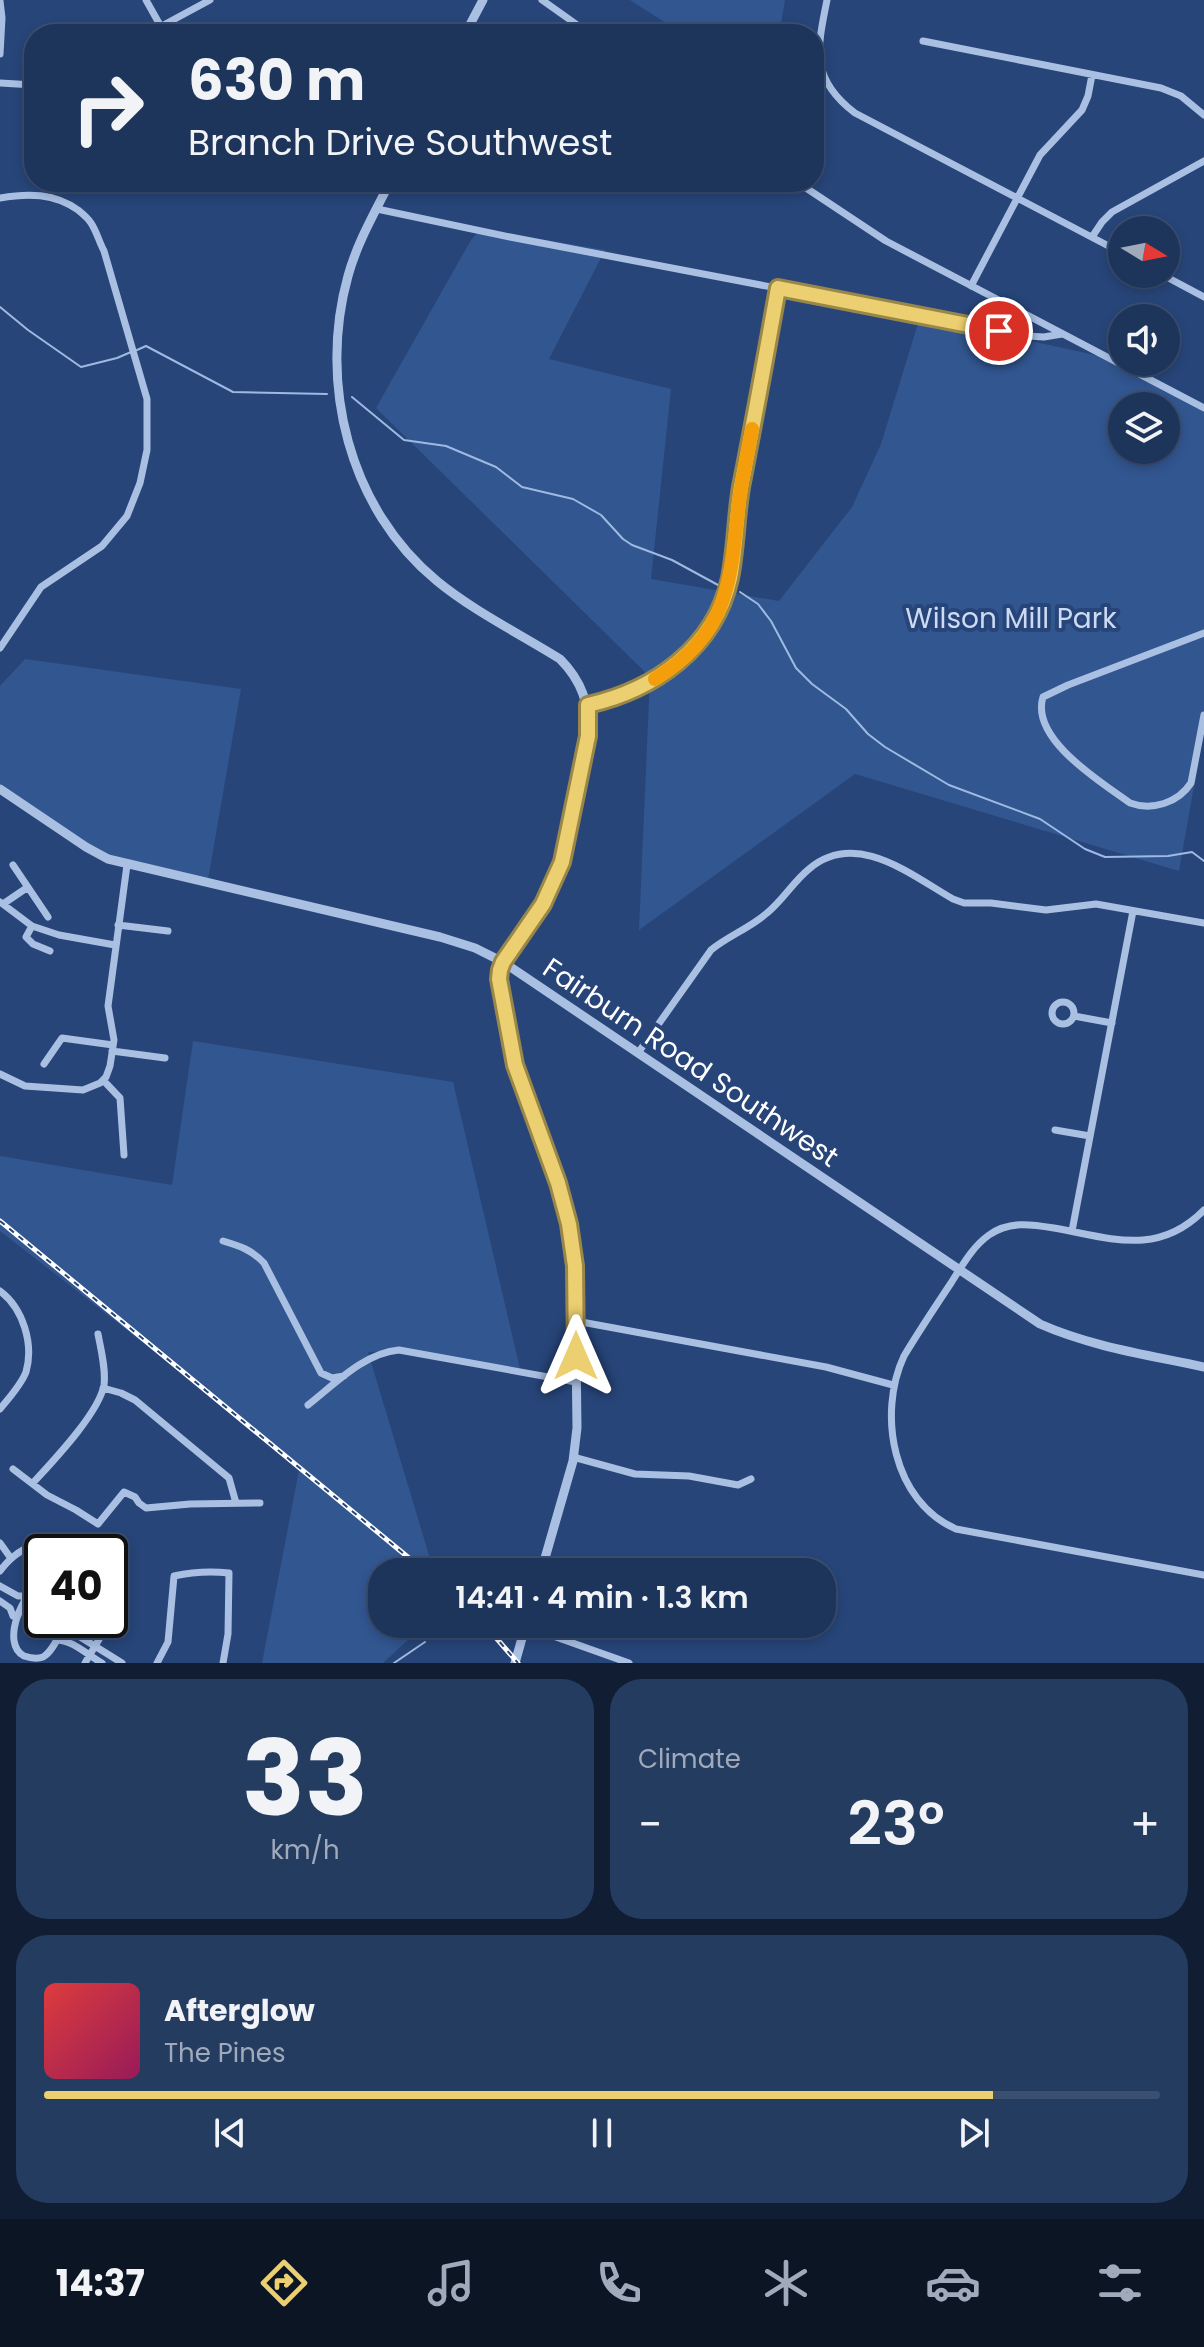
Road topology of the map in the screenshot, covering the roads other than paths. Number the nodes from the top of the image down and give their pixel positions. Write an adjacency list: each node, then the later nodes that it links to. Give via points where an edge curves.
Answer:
1 (146, 0): 7 (street)
2 (210, 0): 8 (street)
3 (483, 0): 9 (street)
4 (542, 0): 10 (street)
5 (827, 0): 11 (street)
6 (0, 1): 13 (street)
7 (159, 24)
8 (162, 24)
9 (470, 24)
10 (576, 24)
11 (823, 24)
12 (923, 41): 14 (street)
13 (0, 54)
14 (1092, 75): 18 (street, via 1161,88); 23 (street, via 1082,110 1040,155)
15 (824, 78): 23 (street, via 855,113)
16 (0, 83): 17 (street)
17 (24, 84)
18 (1204, 115)
19 (1204, 161): 25 (street, via 1112,212)
20 (385, 192): 24 (street)
21 (812, 192): 28 (street, via 886,241)
22 (0, 198): 34 (street, via 54,198 92,224 147,399 147,450 127,516 102,546 41,587)
23 (1017, 198): 25 (street); 28 (street)
24 (377, 209): 29 (street); 35 (street, via 348,274 337,336 341,412 357,471 389,527 419,564 456,595 560,659)
25 (1092, 237): 26 (street)
26 (1108, 246)
27 (1180, 284): 30 (street)
28 (971, 286): 31 (street)
29 (778, 288): 31 (street, via 1027,336); 35 (street, via 739,497 731,576 720,609 700,642 672,668)
30 (1204, 297)
31 (1062, 334): 32 (street)
32 (1204, 408)
33 (1204, 633): 36 (street, via 1068,685 1043,697 1040,706 1049,732 1070,757 1141,807 1185,792)
34 (0, 648)
35 (588, 705): 50 (street, via 588,736 562,862 543,904)
36 (1204, 715)
37 (0, 789): 39 (street, Fairburn Road Southwest, via 86,847)
38 (13, 865): 40 (street)
39 (127, 865): 45 (street); 50 (street, Fairburn Road Southwest, via 440,937)
40 (28, 887): 41 (street); 43 (street)
41 (2, 903): 46 (street)
42 (1133, 911): 44 (street); 52 (street); 54 (street, via 1096,904 1046,910 964,903 877,857 835,855 807,870 764,916 711,950)
43 (48, 917)
44 (1204, 923)
45 (118, 925): 47 (street); 48 (street)
46 (32, 926): 48 (street); 49 (street, via 26,937)
47 (168, 931)
48 (115, 945): 53 (street, via 108,1006)
49 (50, 951)
50 (503, 962): 54 (street, Fairburn Road Southwest); 67 (street, via 499,979 515,1065 569,1224)
51 (1074, 1016): 52 (street)
52 (1112, 1023): 60 (street)
53 (113, 1048): 55 (street); 56 (street, via 62,1038); 58 (street)
54 (638, 1053): 65 (street, Fairburn Road Southwest)
55 (165, 1058)
56 (44, 1064)
57 (0, 1074): 58 (street, via 25,1086 51,1089 83,1090)
58 (103, 1080): 61 (street, via 120,1098)
59 (1055, 1130): 60 (street)
60 (1090, 1136): 63 (street)
61 (124, 1155)
62 (1204, 1210): 63 (street, via 1173,1234 1152,1240 1123,1241)
63 (1072, 1231): 65 (street, via 1030,1224 1004,1227 980,1242)
64 (223, 1241): 70 (street, via 243,1247 264,1263 321,1373 332,1378)
65 (959, 1270): 69 (street, Fairburn Road Southwest, via 1040,1324 1070,1337); 72 (street, via 904,1356)
66 (0, 1291): 75 (street, via 19,1315 28,1336 28,1355 21,1381)
67 (576, 1321): 71 (street); 72 (street, via 826,1367)
68 (98, 1334): 73 (street)
69 (1204, 1367)
70 (346, 1375): 71 (street, via 378,1355 399,1350); 74 (street)
71 (576, 1382): 76 (street)
72 (893, 1385): 87 (street, via 892,1426 902,1472 918,1502 941,1522)
73 (103, 1388): 79 (street, via 85,1420); 80 (street, via 135,1400 229,1478)
74 (308, 1405)
75 (0, 1409)
76 (573, 1457): 78 (street, via 635,1474 738,1485); 85 (street)
77 (13, 1469): 79 (street)
78 (751, 1479)
79 (33, 1483): 80 (street, via 98,1524 124,1492 146,1508)
80 (236, 1503): 81 (street)
81 (260, 1503)
82 (0, 1543): 84 (street)
83 (24, 1550): 84 (street)
84 (10, 1557): 86 (street)
85 (545, 1558)
86 (0, 1571)
87 (1204, 1575)
88 (0, 1586): 89 (street)
89 (24, 1596)
90 (24, 1599): 92 (street)
91 (0, 1601): 92 (street)
92 (13, 1616): 97 (street, via 7,1638 25,1657 46,1655)
93 (83, 1638): 98 (street)
94 (99, 1638): 98 (street)
95 (522, 1638): 104 (street)
96 (561, 1638): 105 (street)
97 (56, 1640): 99 (street, via 72,1644)
98 (95, 1645): 99 (street); 101 (street)
99 (87, 1660): 100 (street)
100 (102, 1663)
101 (122, 1663)
102 (157, 1663): 103 (street, via 168,1642 174,1576 219,1572 229,1573)
103 (223, 1663)
104 (515, 1663)
105 (629, 1663)

